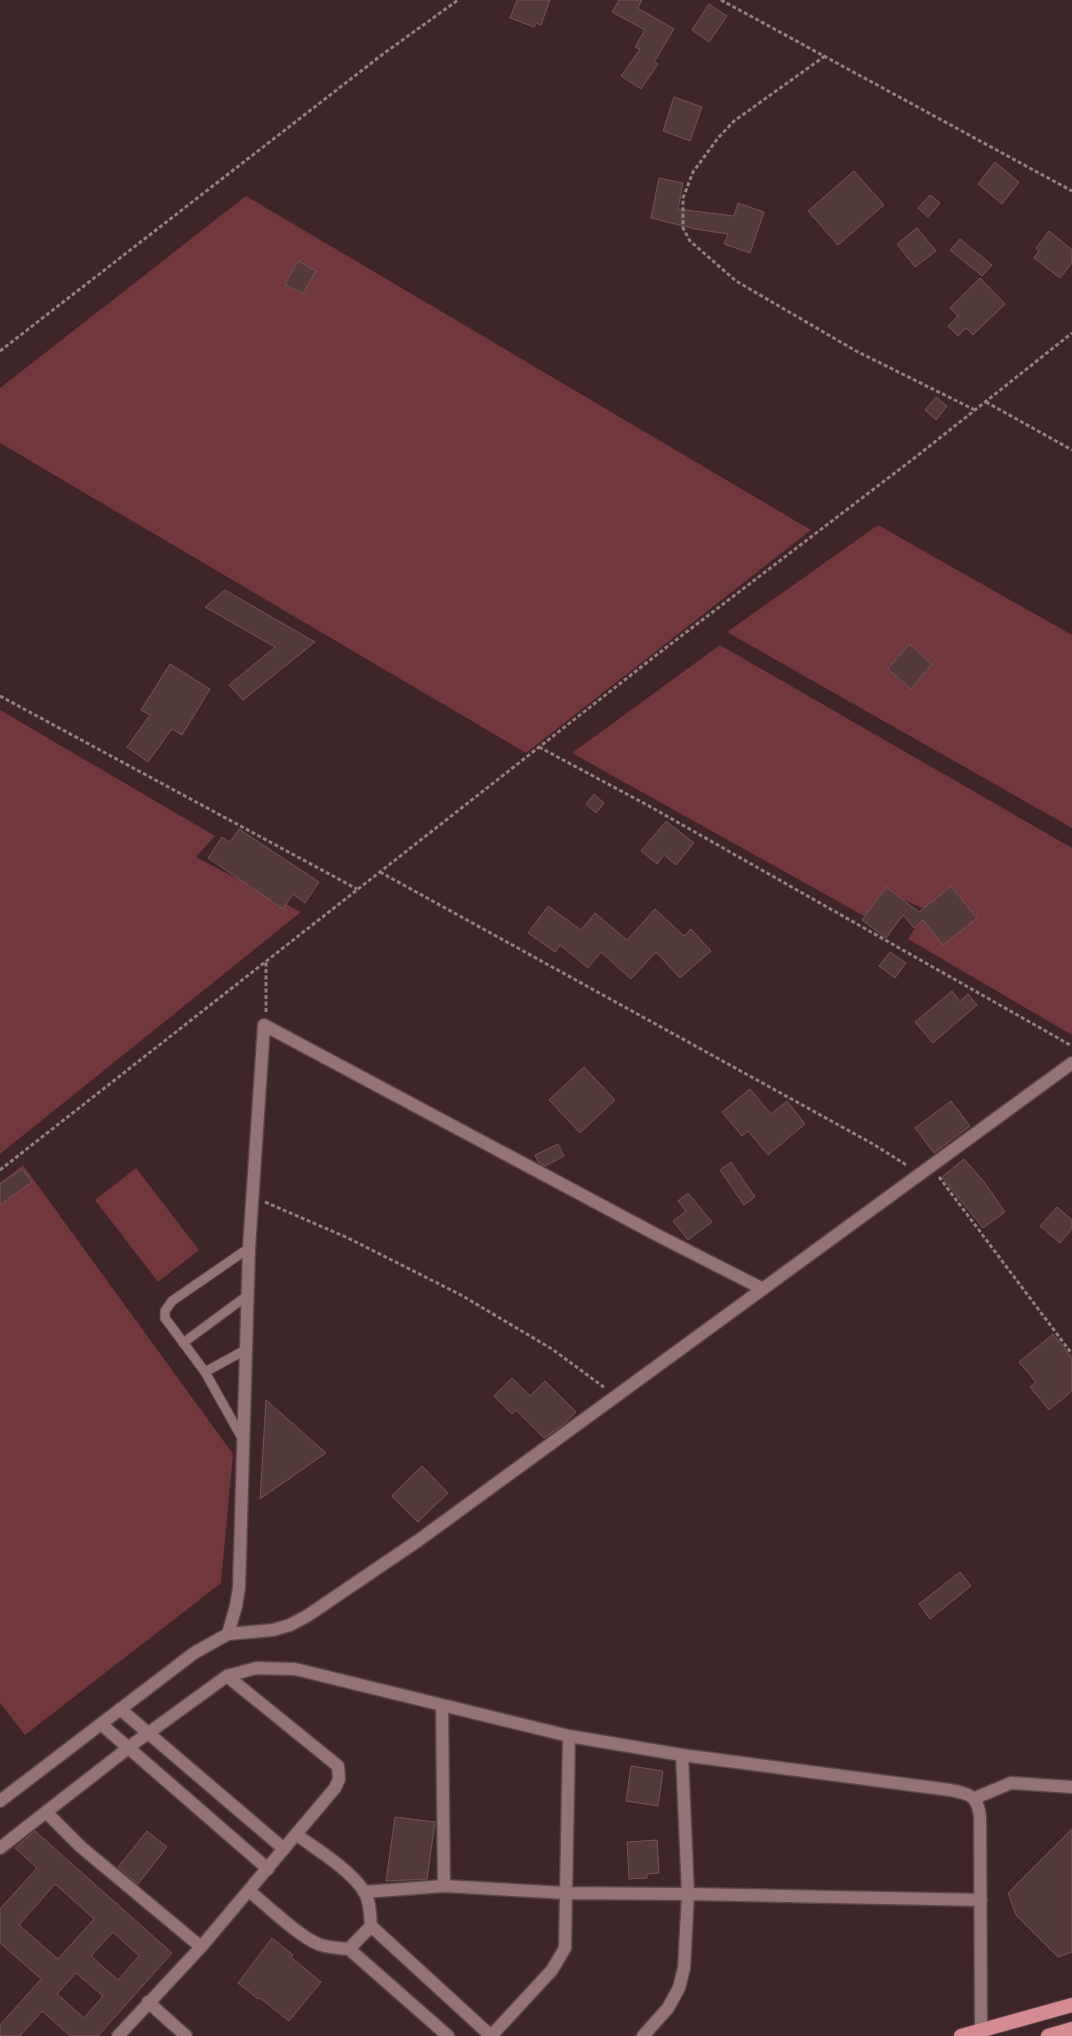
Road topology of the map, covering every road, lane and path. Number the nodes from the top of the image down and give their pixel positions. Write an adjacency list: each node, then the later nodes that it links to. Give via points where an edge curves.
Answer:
1 (458, 0): 6 (path, via 383,54)
2 (721, 0): 3 (path)
3 (824, 56): 4 (path); 8 (path, via 734,121 718,138 693,172 683,198 683,228 690,241 736,281 856,351)
4 (1072, 191)
5 (1072, 333): 7 (path)
6 (0, 351)
7 (986, 402): 8 (path); 9 (path)
8 (975, 410): 11 (path)
9 (1072, 450)
10 (0, 696): 13 (path)
11 (539, 747): 12 (path); 16 (path)
12 (380, 872): 13 (path); 19 (path)
13 (357, 889): 14 (path)
14 (266, 962): 15 (path); 18 (path)
15 (264, 1025): 20 (street); 22 (street, via 648,1231)
16 (1072, 1046)
17 (1072, 1063): 19 (street)
18 (0, 1170)
19 (926, 1171): 22 (street); 26 (path)
20 (253, 1196): 21 (street); 28 (path, via 348,1238 461,1296 552,1349)
21 (249, 1248): 23 (street); 24 (lane, via 172,1301 165,1318)
22 (763, 1289): 28 (street)
23 (248, 1295): 24 (lane); 25 (street)
24 (183, 1343): 27 (lane)
25 (247, 1349): 27 (lane); 29 (street)
26 (1072, 1354)
27 (205, 1372): 29 (lane)
28 (617, 1396): 30 (street, via 427,1534 307,1616 273,1630)
29 (242, 1438): 30 (street, via 239,1588)
30 (228, 1634): 33 (street, via 194,1653)
31 (227, 1676): 32 (street, via 256,1668 295,1669); 35 (street); 43 (street, via 338,1766 339,1779 335,1788)
32 (442, 1705): 36 (street); 47 (street)
33 (120, 1710): 34 (street); 35 (street)
34 (101, 1724): 37 (street); 41 (street)
35 (147, 1734): 37 (street); 45 (street)
36 (569, 1736): 38 (street); 50 (street)
37 (128, 1748): 42 (street); 46 (street)
38 (682, 1756): 40 (street, via 950,1790); 51 (street)
39 (1072, 1787): 40 (street, via 1011,1783)
40 (974, 1798): 52 (street, via 980,1817)
41 (0, 1801)
42 (46, 1812): 44 (street); 54 (street, via 81,1847)
43 (297, 1835): 45 (street); 49 (street, via 344,1871)
44 (0, 1848)
45 (284, 1849): 46 (street)
46 (268, 1868): 48 (street)
47 (444, 1886): 49 (street); 50 (street)
48 (249, 1891): 54 (street); 55 (street, via 318,1943)
49 (364, 1892): 53 (street)
50 (566, 1893): 51 (street); 63 (street, via 566,1942 561,1956)
51 (688, 1894): 52 (street); 64 (street, via 684,1968 679,1988 668,2008)
52 (981, 1900): 58 (street)
53 (371, 1926): 55 (street); 63 (street)
54 (201, 1947): 56 (street)
55 (349, 1949): 62 (street)
56 (148, 2002): 60 (street); 61 (street)
57 (1072, 2005): 58 (highway)
58 (981, 2030): 65 (highway)
59 (1070, 2031): 66 (highway)
60 (118, 2036)
61 (186, 2036)
62 (448, 2036)
63 (491, 2036)
64 (643, 2036)
65 (961, 2036)
66 (1048, 2036)

